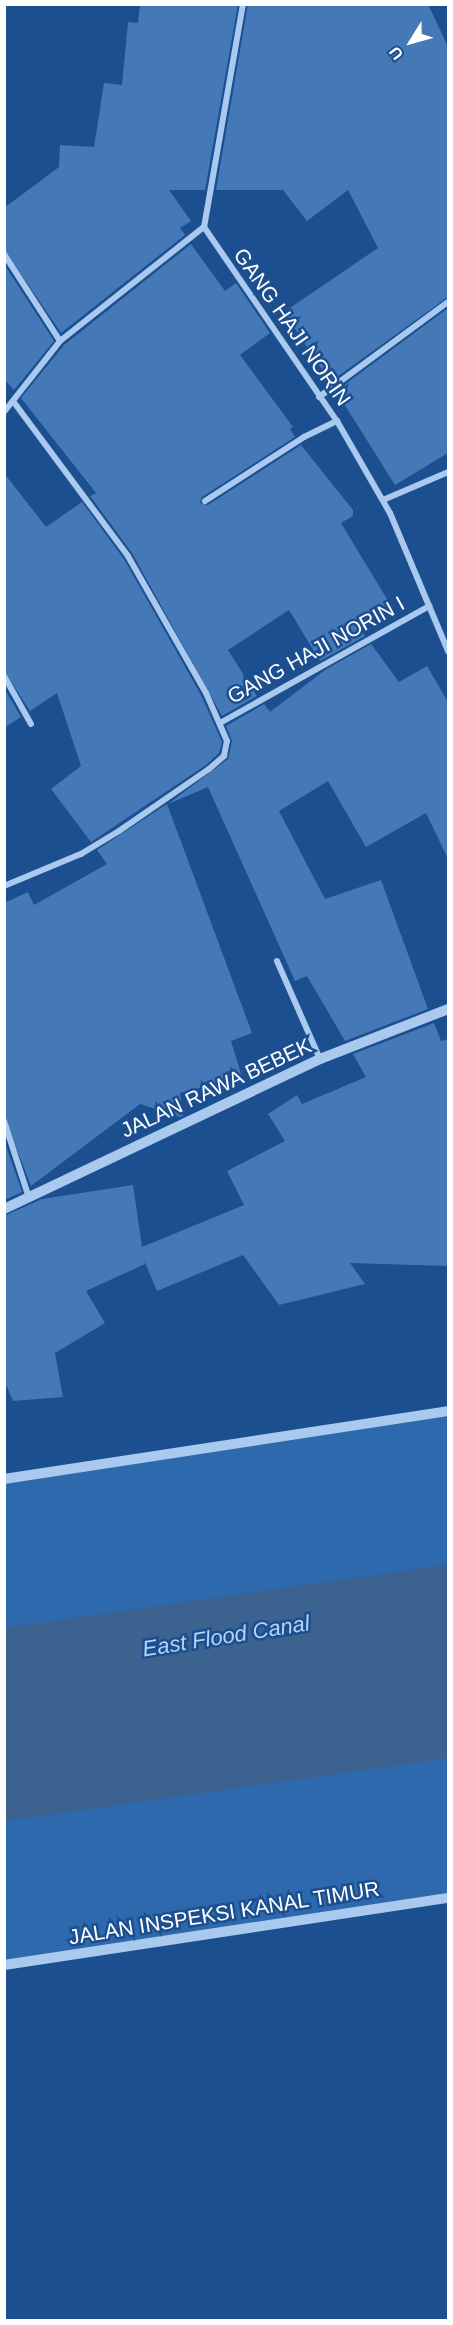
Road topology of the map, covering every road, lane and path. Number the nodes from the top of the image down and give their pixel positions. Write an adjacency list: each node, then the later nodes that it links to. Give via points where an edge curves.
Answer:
1 (243, 4): 2 (street)
2 (204, 227): 5 (street); 6 (street, GANG HAJI NORIN)
3 (4, 254): 5 (street)
4 (448, 302): 6 (street)
5 (60, 341): 7 (street)
6 (319, 397): 9 (street, GANG HAJI NORIN)
7 (13, 401): 8 (street); 16 (street, via 128,556)
8 (4, 412)
9 (337, 421): 11 (street, GANG HAJI NORIN); 12 (street, via 304,437)
10 (448, 472): 11 (street)
11 (383, 500): 13 (street, GANG HAJI NORIN)
12 (205, 501)
13 (429, 606): 14 (street, GANG HAJI NORIN); 16 (street, GANG HAJI NORIN I)
14 (448, 651)
15 (4, 676): 17 (street)
16 (220, 723): 18 (street, via 227,741 224,756 209,770 81,854)
17 (31, 724)
18 (4, 886)
19 (277, 961): 21 (street)
20 (448, 1010): 21 (street, JALAN RAWA BEBEK)
21 (320, 1059): 23 (street, JALAN RAWA BEBEK)
22 (4, 1121): 23 (street)
23 (28, 1198): 24 (street, JALAN RAWA BEBEK)
24 (4, 1209)
25 (448, 1411): 26 (street)
26 (4, 1479)
27 (448, 1898): 28 (street, JALAN INSPEKSI KANAL TIMUR)
28 (4, 1965)

